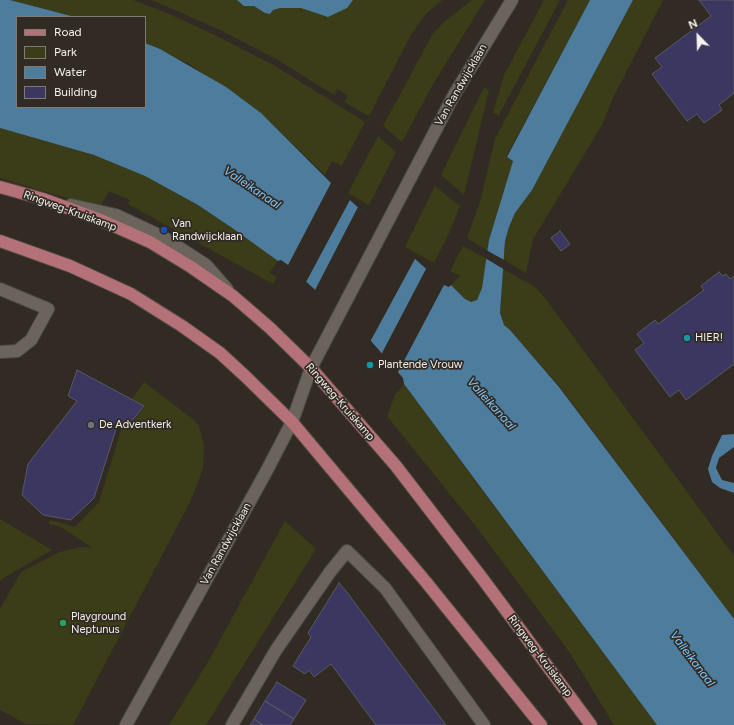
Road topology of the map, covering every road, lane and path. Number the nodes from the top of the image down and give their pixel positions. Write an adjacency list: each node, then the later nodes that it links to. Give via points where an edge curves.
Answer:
1 (512, 0): 6 (street, Van Randwijcklaan, via 454,95)
2 (0, 187): 6 (main road, Ringweg-Kruiskamp, via 43,199 150,242 233,296)
3 (0, 241): 7 (main road, via 70,266 144,302 220,353)
4 (0, 289): 5 (street, via 48,308 31,340 17,350)
5 (0, 352)
6 (311, 368): 7 (street, Van Randwijcklaan); 12 (main road, Ringweg-Kruiskamp, via 396,466)
7 (292, 422): 8 (street, Van Randwijcklaan); 11 (main road)
8 (126, 725)
9 (232, 725): 10 (street, via 276,650 347,551 385,588)
10 (484, 725)
11 (541, 725)
12 (591, 725)

